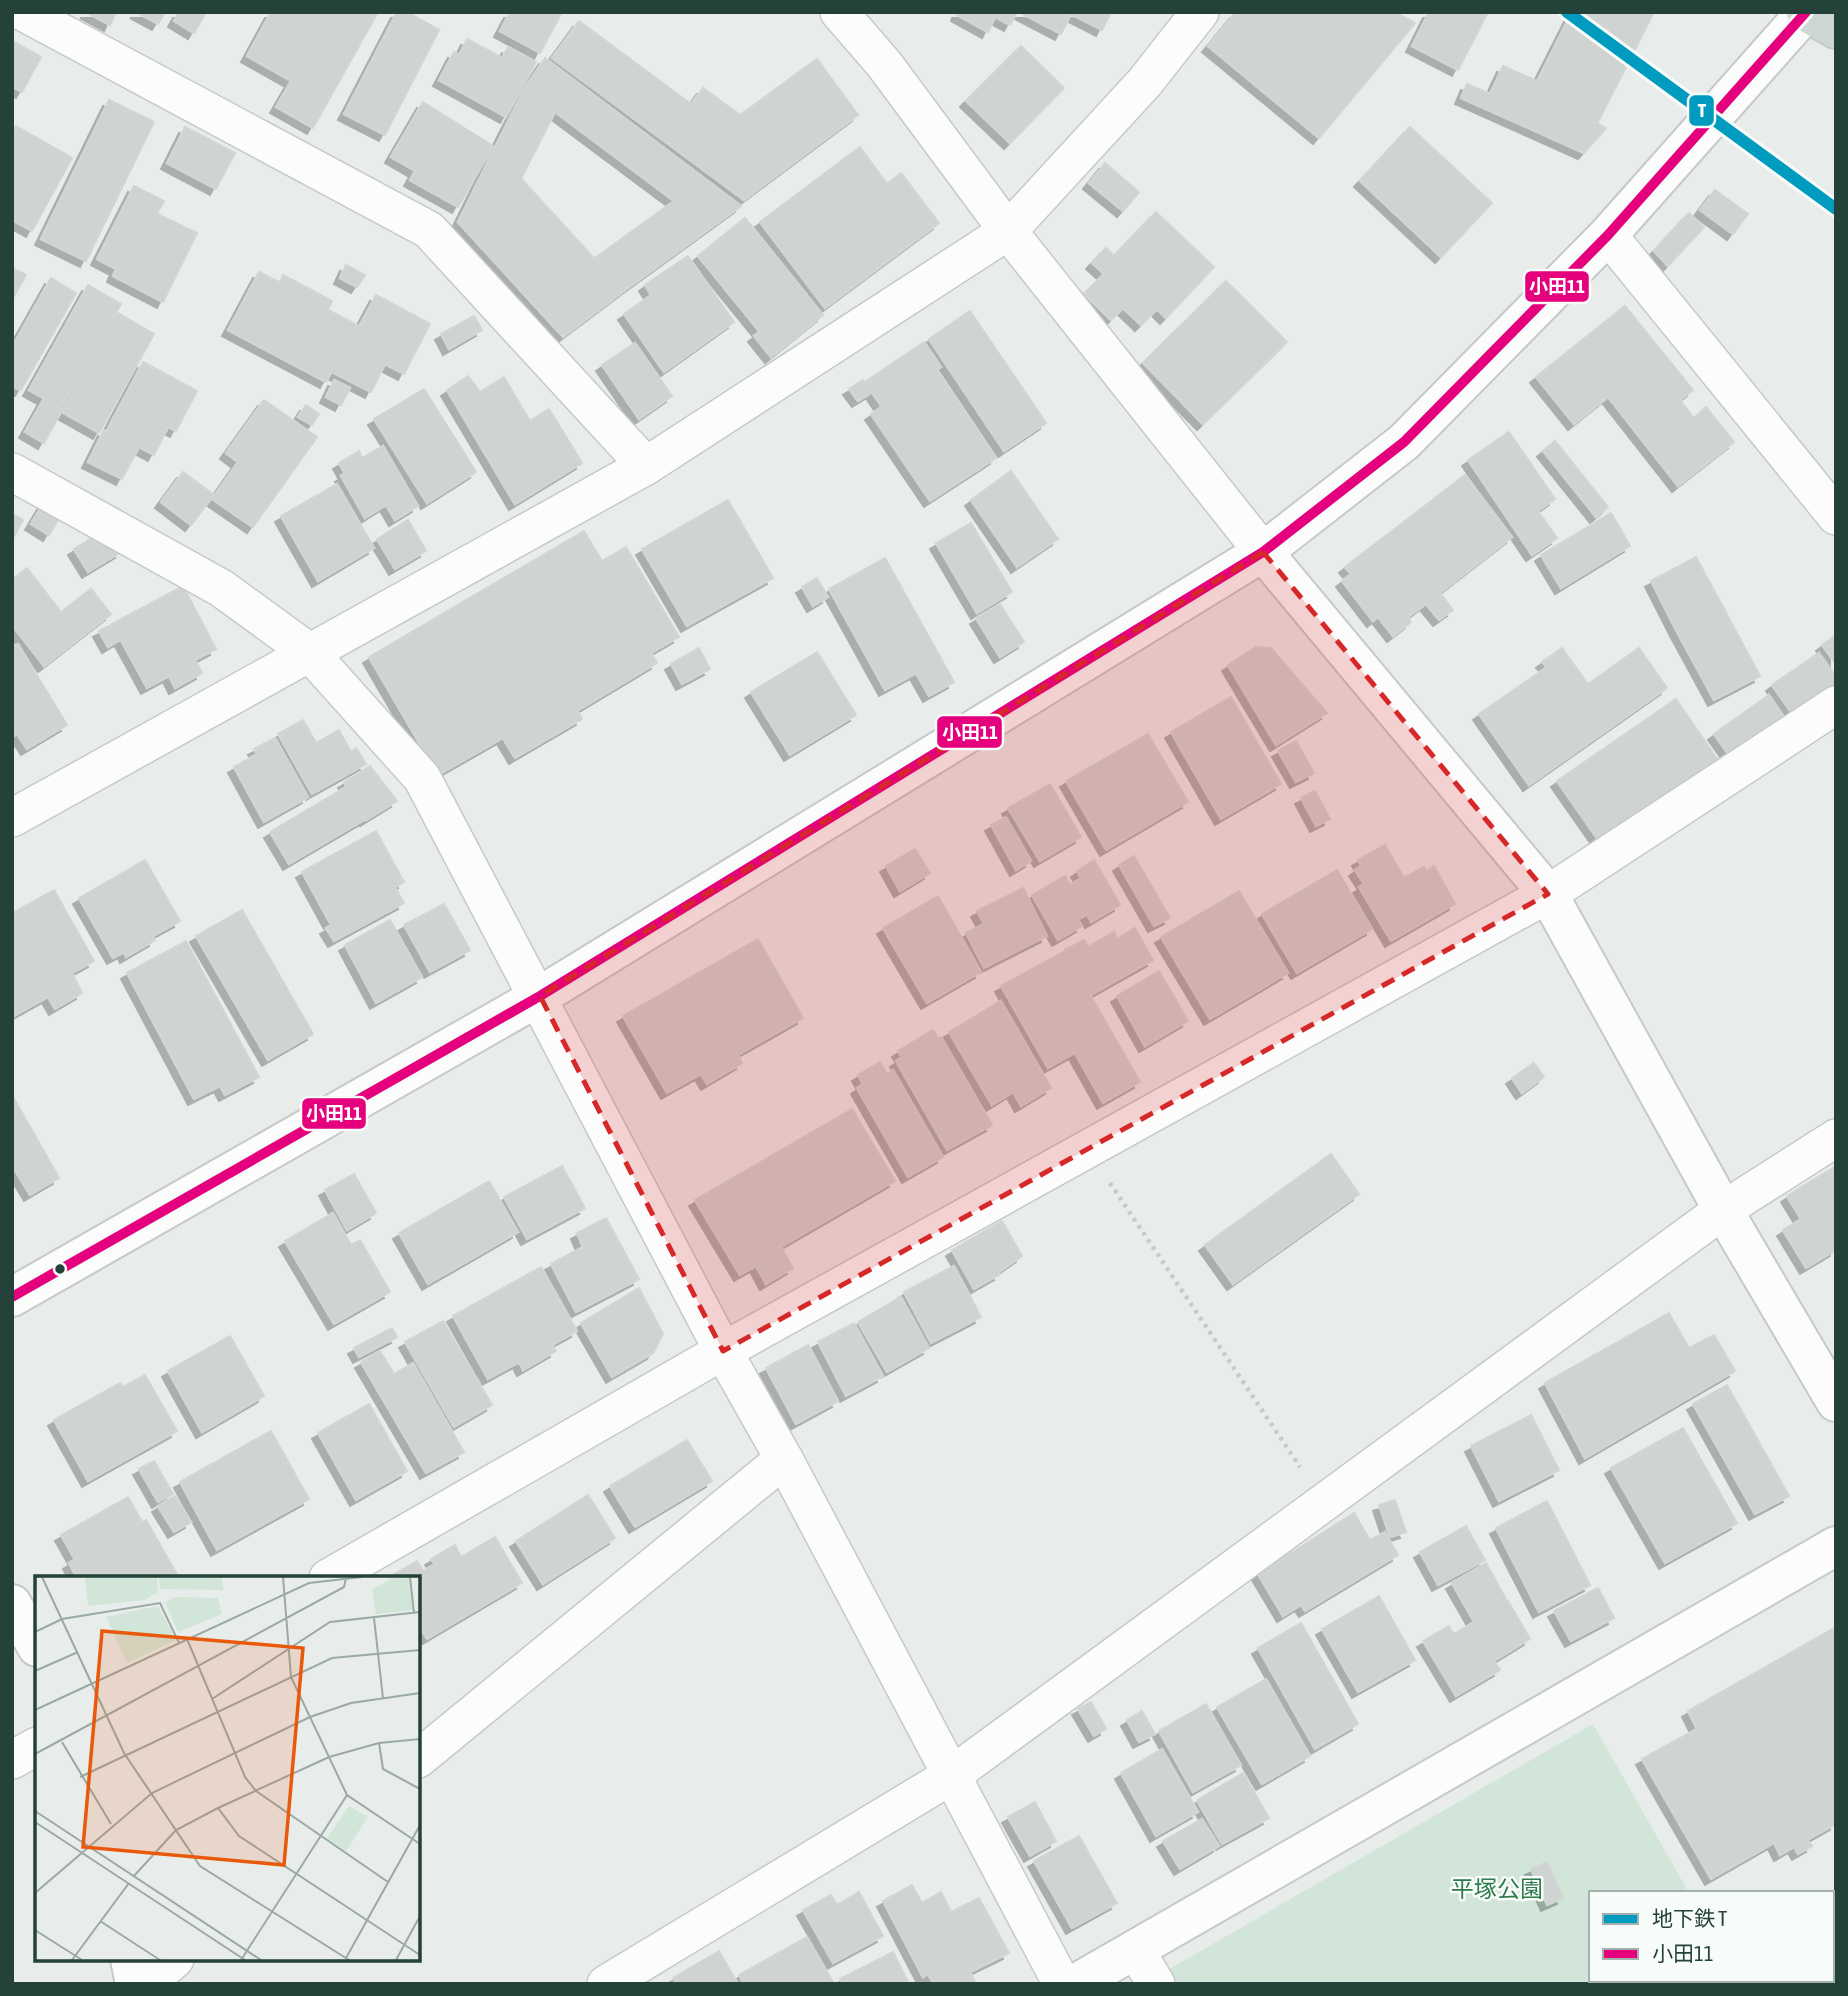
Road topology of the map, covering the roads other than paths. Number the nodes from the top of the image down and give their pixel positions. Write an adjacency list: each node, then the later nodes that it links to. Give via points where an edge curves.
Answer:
1 (23, 12): 8 (street, via 429,230)
2 (839, 12): 6 (street, via 884,64)
3 (1200, 12): 6 (street, via 1145,82)
4 (1806, 12): 5 (main road); 7 (street)
5 (1836, 29)
6 (1008, 231): 8 (street); 11 (street)
7 (1608, 235): 10 (street); 11 (street, via 1404,442)
8 (646, 466): 12 (street)
9 (12, 472): 12 (street, via 221,588)
10 (1836, 516)
11 (1263, 552): 15 (street); 16 (street)
12 (309, 652): 14 (street); 16 (street, via 422,778)
13 (1836, 705): 15 (street)
14 (12, 818)
15 (1548, 894): 18 (street); 20 (street)
16 (540, 996): 19 (street); 20 (street)
17 (1836, 1138): 18 (street)
18 (1723, 1210): 21 (street); 30 (street)
19 (12, 1297)
20 (723, 1351): 22 (street); 24 (street)
21 (1836, 1402)
22 (784, 1459): 28 (street); 30 (street)
23 (1836, 1546): 31 (street)
24 (331, 1576)
25 (12, 1604): 26 (street)
26 (35, 1644)
27 (35, 1747): 29 (street)
28 (420, 1757)
29 (12, 1760)
30 (952, 1775): 36 (street); 37 (street)
31 (1135, 1948): 38 (street); 39 (street)
32 (130, 1961): 34 (street)
33 (173, 1961): 35 (street)
34 (135, 1984)
35 (146, 1984)
36 (606, 1984)
37 (1062, 1984)
38 (1075, 1984)
39 (1156, 1984)

